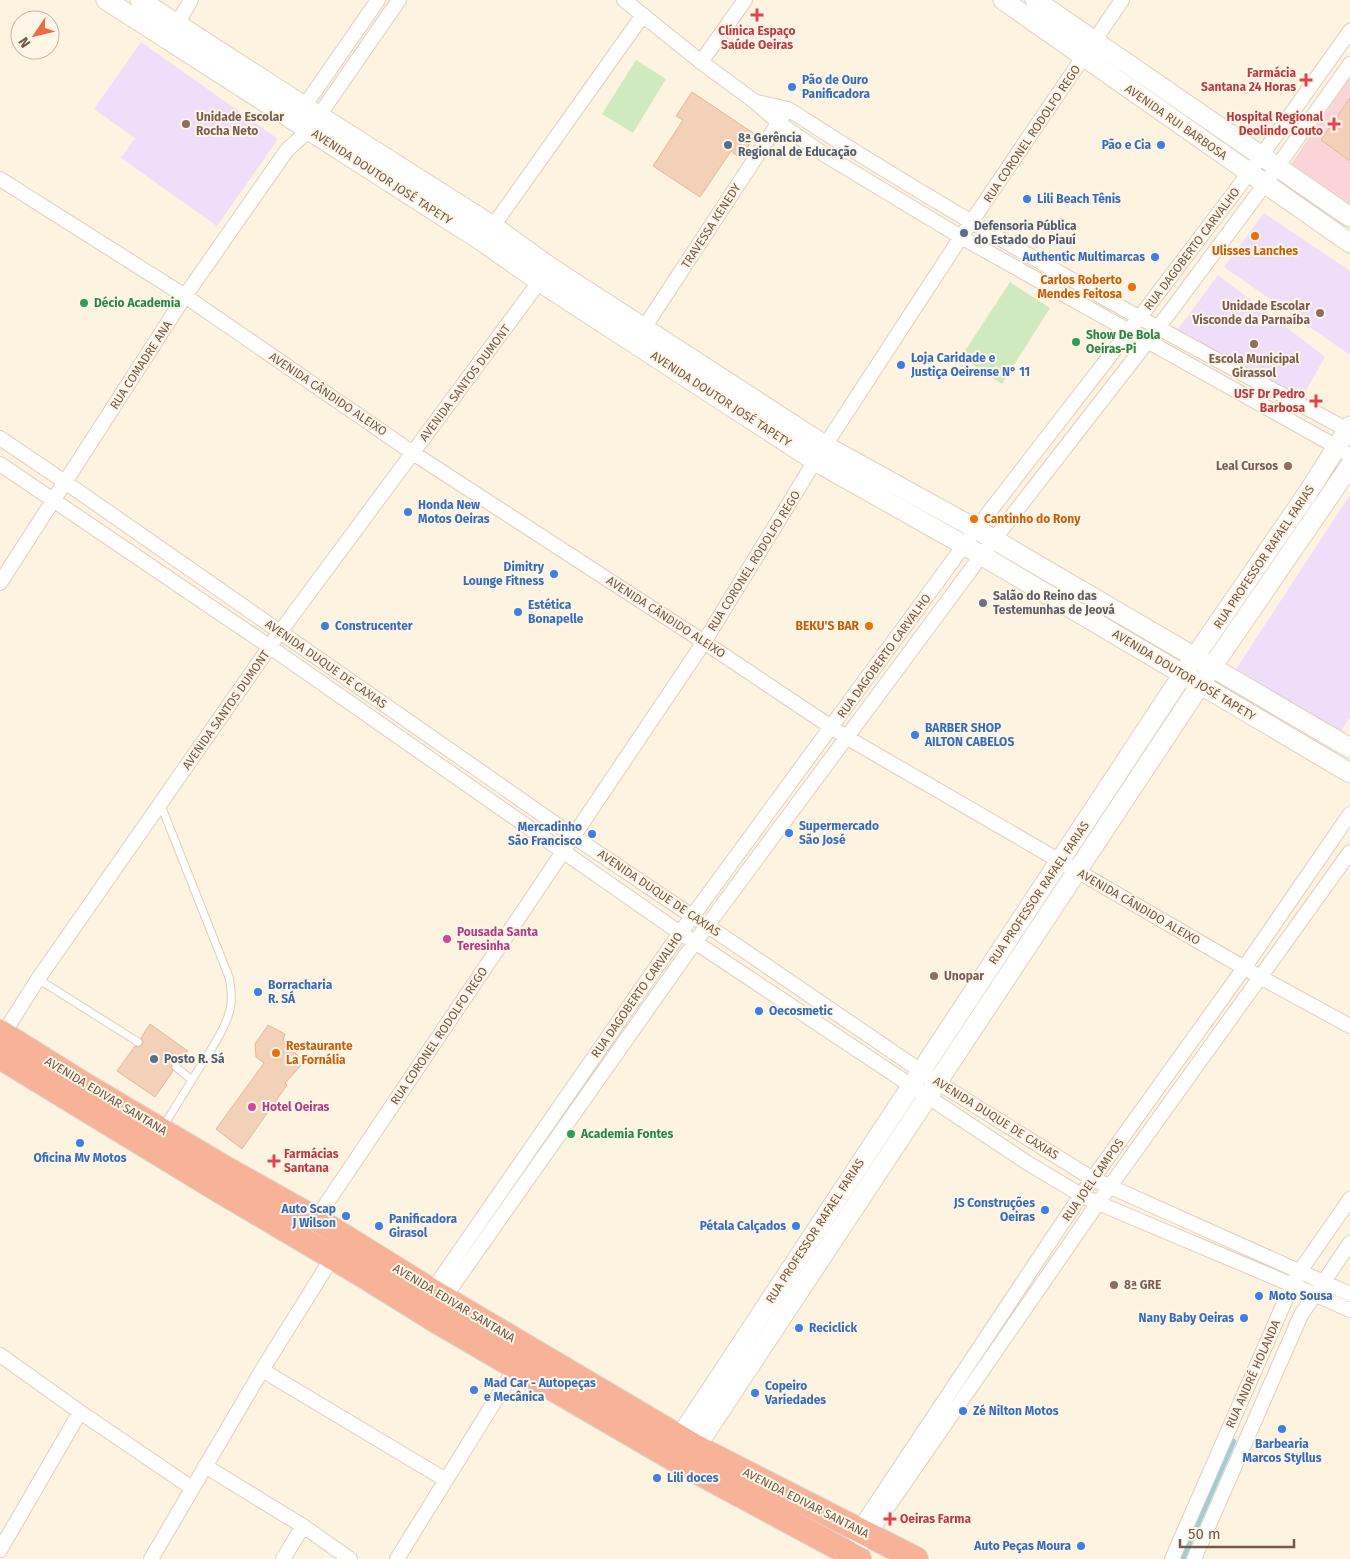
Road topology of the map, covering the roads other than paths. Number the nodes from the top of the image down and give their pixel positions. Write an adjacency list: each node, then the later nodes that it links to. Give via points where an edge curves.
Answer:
1 (106, 0): 14 (main road, AVENIDA DOUTOR JOSÉ TAPETY)
2 (140, 0): 12 (main road, AVENIDA DOUTOR JOSÉ TAPETY)
3 (191, 0): 12 (street)
4 (378, 0): 21 (street, RUA COMADRE ANA)
5 (399, 0): 21 (street, RUA COMADRE ANA)
6 (624, 0): 11 (street)
7 (745, 0): 17 (street)
8 (1003, 0): 16 (main road, AVENIDA RUI BARBOSA)
9 (1035, 0): 15 (main road, AVENIDA RUI BARBOSA)
10 (1122, 0): 15 (street, RUA CORONEL RODOLFO REGO)
11 (643, 15): 17 (street); 30 (street)
12 (176, 24): 14 (street); 21 (main road, AVENIDA DOUTOR JOSÉ TAPETY)
13 (1350, 30): 23 (street, RUA DAGOBERTO CARVALHO)
14 (158, 34): 21 (main road, AVENIDA DOUTOR JOSÉ TAPETY)
15 (1094, 40): 16 (street, RUA CORONEL RODOLFO REGO); 23 (main road, AVENIDA RUI BARBOSA)
16 (1085, 57): 25 (main road, AVENIDA RUI BARBOSA); 29 (street, RUA CORONEL RODOLFO REGO)
17 (701, 62): 19 (street)
18 (1350, 64): 24 (street, RUA DAGOBERTO CARVALHO)
19 (754, 101): 20 (street); 22 (street)
20 (788, 109): 22 (street, TRAVESSA KENEDY); 29 (street)
21 (307, 118): 30 (main road, AVENIDA DOUTOR JOSÉ TAPETY); 32 (main road, AVENIDA DOUTOR JOSÉ TAPETY); 35 (street, RUA COMADRE ANA)
22 (779, 123): 31 (street, via 825,155); 39 (street, TRAVESSA KENEDY)
23 (1261, 155): 24 (main road, AVENIDA RUI BARBOSA); 25 (street, RUA DAGOBERTO CARVALHO)
24 (1278, 166): 27 (street, RUA DAGOBERTO CARVALHO); 28 (main road, AVENIDA RUI BARBOSA)
25 (1249, 173): 27 (main road, AVENIDA RUI BARBOSA); 36 (street, RUA DAGOBERTO CARVALHO)
26 (0, 179): 35 (street, AVENIDA CÂNDIDO ALEIXO)
27 (1265, 184): 33 (main road, AVENIDA RUI BARBOSA); 37 (street, RUA DAGOBERTO CARVALHO)
28 (1350, 217)
29 (972, 223): 31 (street, RUA CORONEL RODOLFO REGO); 36 (street)
30 (493, 226): 32 (street); 34 (main road, AVENIDA DOUTOR JOSÉ TAPETY)
31 (961, 237): 38 (street); 43 (street, RUA CORONEL RODOLFO REGO)
32 (483, 242): 34 (main road, AVENIDA DOUTOR JOSÉ TAPETY)
33 (1350, 244)
34 (545, 274): 39 (main road, AVENIDA DOUTOR JOSÉ TAPETY); 45 (street, AVENIDA SANTOS DUMONT)
35 (185, 296): 45 (street, AVENIDA CÂNDIDO ALEIXO); 49 (street, RUA COMADRE ANA)
36 (1140, 317): 37 (street); 38 (street, RUA DAGOBERTO CARVALHO)
37 (1158, 328): 40 (street, RUA DAGOBERTO CARVALHO); 41 (street)
38 (1129, 332): 40 (street); 51 (street, RUA DAGOBERTO CARVALHO)
39 (639, 335): 43 (main road, AVENIDA DOUTOR JOSÉ TAPETY); 46 (main road, AVENIDA DOUTOR JOSÉ TAPETY)
40 (1147, 342): 44 (street); 52 (street, RUA DAGOBERTO CARVALHO)
41 (1349, 429): 44 (main road, RUA PROFESSOR RAFAEL FARIAS)
42 (0, 438): 49 (street, AVENIDA DUQUE DE CAXIAS)
43 (826, 446): 46 (street, RUA CORONEL RODOLFO REGO); 51 (main road, AVENIDA DOUTOR JOSÉ TAPETY)
44 (1344, 451): 59 (main road, RUA PROFESSOR RAFAEL FARIAS, via 1307,494)
45 (413, 452): 56 (street, AVENIDA SANTOS DUMONT); 57 (street, AVENIDA CÂNDIDO ALEIXO)
46 (815, 461): 53 (main road, AVENIDA DOUTOR JOSÉ TAPETY); 57 (street, RUA CORONEL RODOLFO REGO)
47 (0, 464): 50 (street, AVENIDA DUQUE DE CAXIAS)
48 (1350, 466): 60 (main road, RUA PROFESSOR RAFAEL FARIAS)
49 (65, 482): 50 (street, RUA COMADRE ANA); 56 (street, AVENIDA DUQUE DE CAXIAS)
50 (54, 500): 55 (street, RUA COMADRE ANA); 58 (street, AVENIDA DUQUE DE CAXIAS)
51 (976, 529): 52 (main road, AVENIDA DOUTOR JOSÉ TAPETY); 53 (street, RUA DAGOBERTO CARVALHO)
52 (994, 540): 54 (street, RUA DAGOBERTO CARVALHO); 59 (main road, AVENIDA DOUTOR JOSÉ TAPETY)
53 (964, 546): 54 (main road, AVENIDA DOUTOR JOSÉ TAPETY); 63 (street, RUA DAGOBERTO CARVALHO)
54 (981, 556): 61 (main road, AVENIDA DOUTOR JOSÉ TAPETY); 64 (street, RUA DAGOBERTO CARVALHO)
55 (0, 583)
56 (280, 632): 58 (street, AVENIDA SANTOS DUMONT); 69 (street, AVENIDA DUQUE DE CAXIAS)
57 (704, 642): 63 (street, AVENIDA CÂNDIDO ALEIXO); 69 (street, RUA CORONEL RODOLFO REGO)
58 (270, 647): 67 (street, AVENIDA SANTOS DUMONT); 70 (street, AVENIDA DUQUE DE CAXIAS)
59 (1196, 656): 60 (main road, AVENIDA DOUTOR JOSÉ TAPETY); 61 (main road, RUA PROFESSOR RAFAEL FARIAS)
60 (1212, 667): 62 (main road, RUA PROFESSOR RAFAEL FARIAS); 65 (main road, AVENIDA DOUTOR JOSÉ TAPETY)
61 (1183, 674): 62 (main road, AVENIDA DOUTOR JOSÉ TAPETY); 72 (main road, RUA PROFESSOR RAFAEL FARIAS)
62 (1201, 685): 66 (main road, AVENIDA DOUTOR JOSÉ TAPETY); 73 (main road, RUA PROFESSOR RAFAEL FARIAS)
63 (832, 728): 64 (street, AVENIDA CÂNDIDO ALEIXO); 74 (street, RUA DAGOBERTO CARVALHO)
64 (846, 737): 72 (street, AVENIDA CÂNDIDO ALEIXO); 75 (street, RUA DAGOBERTO CARVALHO)
65 (1350, 748)
66 (1350, 773)
67 (160, 803): 80 (street, AVENIDA SANTOS DUMONT); 87 (lane, via 229,977 232,993 227,1019)
68 (1350, 814): 78 (street, RUA JOEL CAMPOS)
69 (573, 836): 70 (street, RUA CORONEL RODOLFO REGO); 74 (street, AVENIDA DUQUE DE CAXIAS)
70 (564, 852): 76 (street, AVENIDA DUQUE DE CAXIAS); 96 (street, RUA CORONEL RODOLFO REGO)
71 (1350, 852): 79 (street, RUA JOEL CAMPOS)
72 (1060, 862): 73 (street, AVENIDA CÂNDIDO ALEIXO); 86 (main road, RUA PROFESSOR RAFAEL FARIAS)
73 (1077, 871): 78 (street, AVENIDA CÂNDIDO ALEIXO); 88 (main road, RUA PROFESSOR RAFAEL FARIAS)
74 (692, 916): 75 (street, AVENIDA DUQUE DE CAXIAS); 76 (street, RUA DAGOBERTO CARVALHO)
75 (708, 926): 77 (street, RUA DAGOBERTO CARVALHO); 86 (street, AVENIDA DUQUE DE CAXIAS)
76 (680, 934): 77 (street, AVENIDA DUQUE DE CAXIAS); 103 (street, RUA DAGOBERTO CARVALHO)
77 (695, 942): 86 (street, AVENIDA DUQUE DE CAXIAS); 103 (street, RUA DAGOBERTO CARVALHO)
78 (1244, 968): 79 (street, AVENIDA CÂNDIDO ALEIXO); 91 (street, RUA JOEL CAMPOS)
79 (1260, 977): 81 (street, AVENIDA CÂNDIDO ALEIXO); 92 (street, RUA JOEL CAMPOS)
80 (38, 979): 82 (street, AVENIDA SANTOS DUMONT); 83 (lane)
81 (1350, 1026)
82 (1, 1035): 89 (highway, AVENIDA EDIVAR SANTANA)
83 (138, 1042)
84 (0, 1057): 90 (highway, AVENIDA EDIVAR SANTANA)
85 (176, 1067): 87 (lane)
86 (915, 1078): 88 (street, AVENIDA DUQUE DE CAXIAS); 109 (main road, RUA PROFESSOR RAFAEL FARIAS)
87 (192, 1080): 89 (lane)
88 (933, 1090): 91 (street, AVENIDA DUQUE DE CAXIAS); 93 (street, AVENIDA DUQUE DE CAXIAS, via 1026,1162); 109 (main road, RUA PROFESSOR RAFAEL FARIAS)
89 (161, 1129): 90 (highway, AVENIDA EDIVAR SANTANA)
90 (220, 1178): 96 (highway, AVENIDA EDIVAR SANTANA); 98 (highway, AVENIDA EDIVAR SANTANA)
91 (1093, 1179): 92 (street, AVENIDA DUQUE DE CAXIAS); 93 (street, RUA JOEL CAMPOS)
92 (1109, 1186): 95 (street, RUA JOEL CAMPOS); 99 (street, AVENIDA DUQUE DE CAXIAS)
93 (1081, 1195): 95 (street, AVENIDA DUQUE DE CAXIAS); 114 (street, RUA JOEL CAMPOS)
94 (1350, 1198): 99 (street, RUA ANDRÉ HOLANDA)
95 (1098, 1203): 100 (street, AVENIDA DUQUE DE CAXIAS); 114 (street, RUA JOEL CAMPOS)
96 (316, 1220): 103 (highway, AVENIDA EDIVAR SANTANA)
97 (1350, 1243): 101 (street, RUA ANDRÉ HOLANDA)
98 (332, 1258): 106 (highway, AVENIDA EDIVAR SANTANA); 107 (street)
99 (1300, 1271): 100 (street, RUA ANDRÉ HOLANDA); 101 (street, AVENIDA DUQUE DE CAXIAS)
100 (1292, 1285): 101 (street, AVENIDA DUQUE DE CAXIAS); 122 (street, RUA ANDRÉ HOLANDA)
101 (1318, 1288): 102 (street, AVENIDA DUQUE DE CAXIAS); 104 (street, AVENIDA DUQUE DE CAXIAS); 123 (street, RUA ANDRÉ HOLANDA, via 1290,1338)
102 (1350, 1294)
103 (438, 1295): 109 (highway, AVENIDA EDIVAR SANTANA)
104 (1350, 1310)
105 (0, 1355): 108 (street)
106 (516, 1367): 111 (street); 116 (highway, AVENIDA EDIVAR SANTANA, via 677,1461)
107 (262, 1370): 110 (street); 111 (street)
108 (80, 1412): 112 (street); 115 (street)
109 (688, 1442): 114 (highway, AVENIDA EDIVAR SANTANA)
110 (205, 1466): 112 (street); 113 (street)
111 (446, 1480): 120 (street)
112 (192, 1488): 117 (street)
113 (303, 1526): 118 (street); 119 (street)
114 (863, 1533): 116 (street, RUA JOEL CAMPOS); 121 (highway, AVENIDA EDIVAR SANTANA)
115 (0, 1550)
116 (852, 1556)
117 (150, 1559)
118 (283, 1559)
119 (350, 1559)
120 (397, 1559)
121 (916, 1559)
122 (1172, 1559)
123 (1194, 1559)

